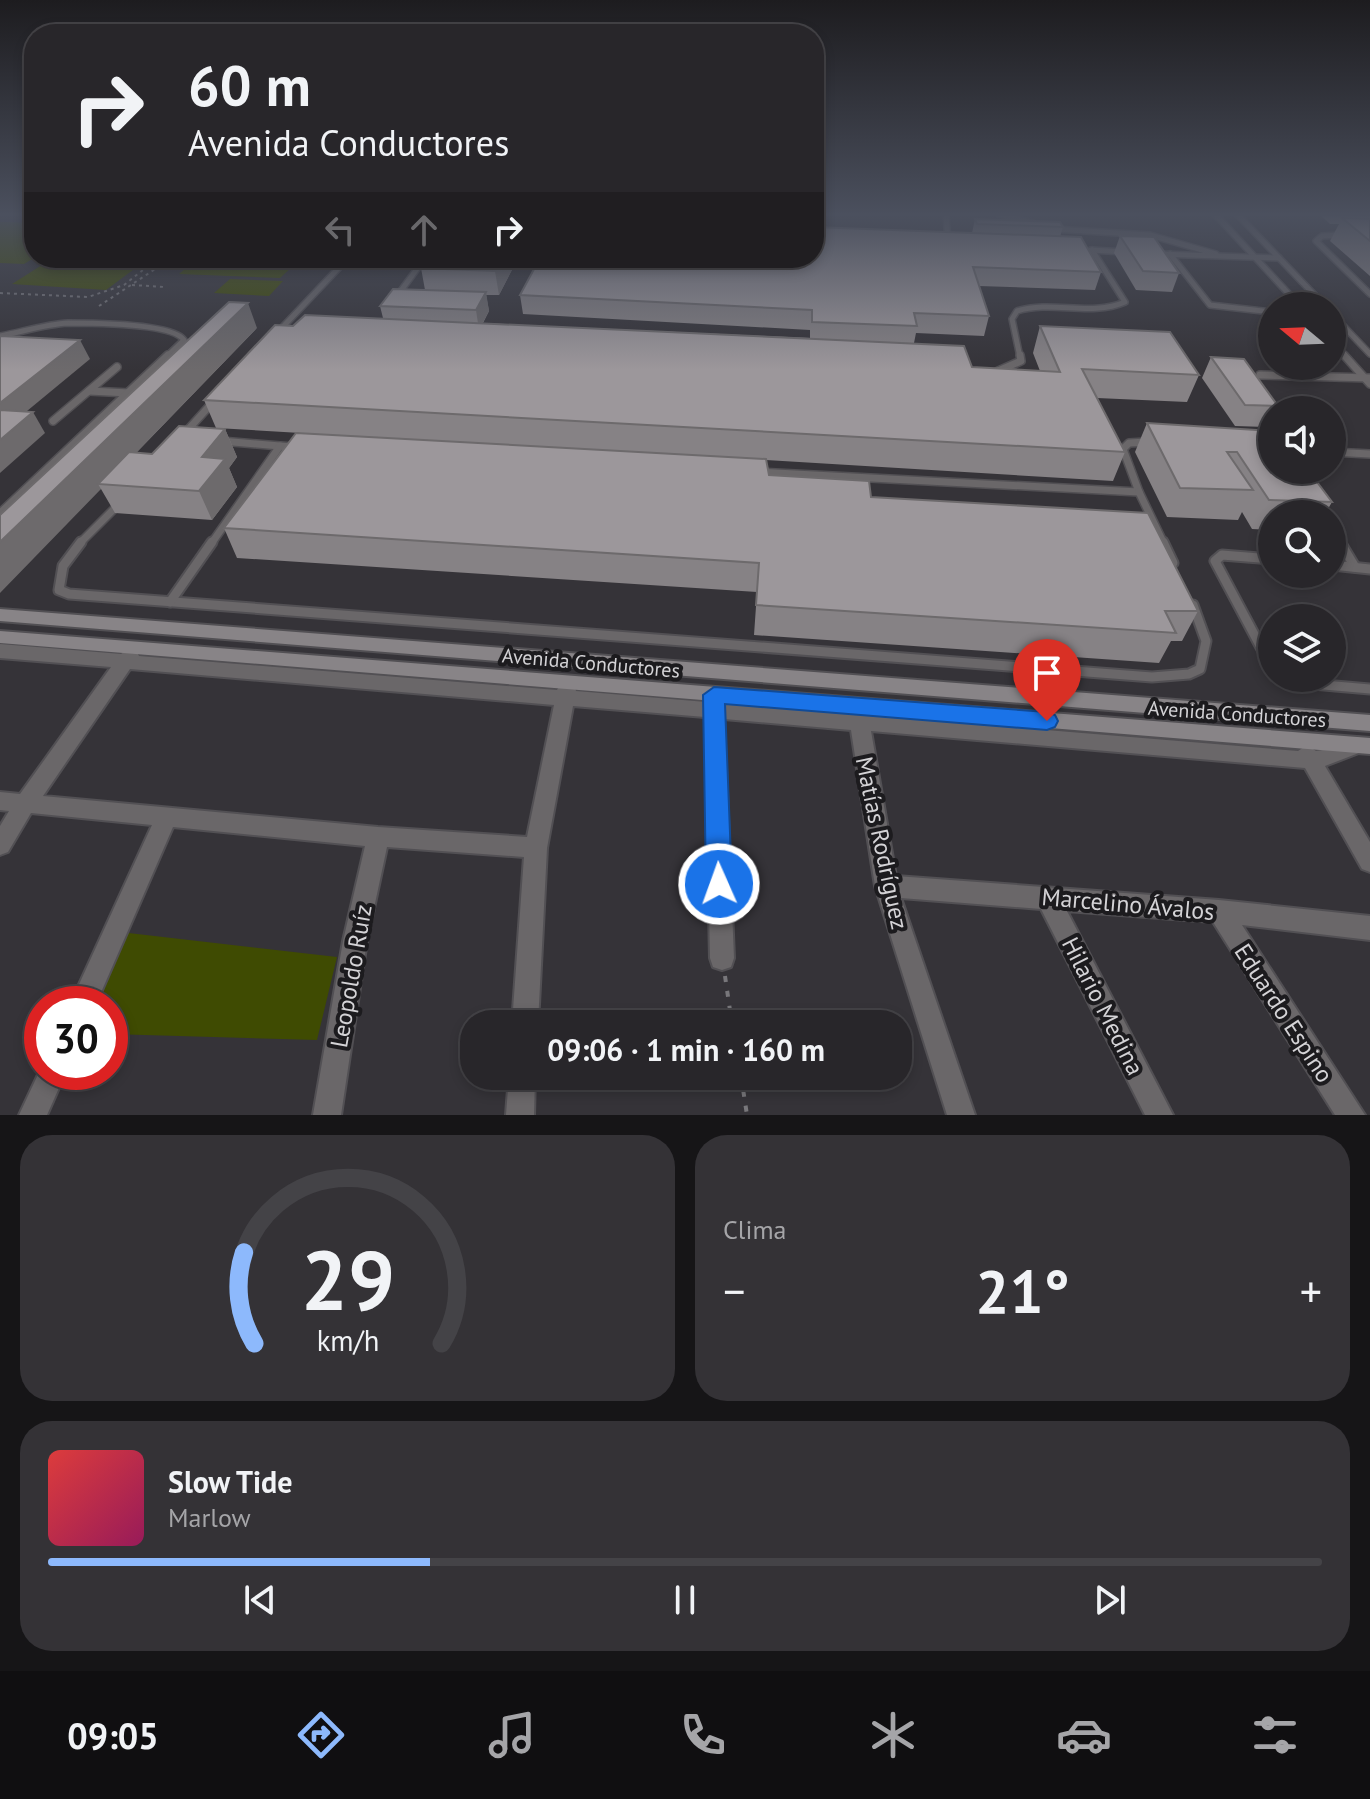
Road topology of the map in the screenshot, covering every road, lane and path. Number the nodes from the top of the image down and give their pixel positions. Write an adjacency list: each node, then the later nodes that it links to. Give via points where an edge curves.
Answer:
1 (1102, 266): 30 (lane, via 1125,302 1017,311 1012,319 1021,361)
2 (1179, 266): 21 (lane, via 1210,305)
3 (1264, 266): 10 (lane)
4 (1288, 266): 11 (lane)
5 (1342, 266): 18 (lane)
6 (146, 268): 12 (path)
7 (156, 268): 13 (path)
8 (339, 268): 23 (lane)
9 (417, 268): 19 (lane)
10 (1271, 273): 11 (lane); 15 (lane)
11 (1295, 273): 16 (lane)
12 (124, 285): 13 (path); 17 (path, via 88,297)
13 (131, 285): 14 (path); 20 (path)
14 (165, 287)
15 (1288, 292)
16 (1312, 292)
17 (0, 293)
18 (1370, 294)
19 (391, 303)
20 (99, 306)
21 (1258, 310)
22 (1346, 329): 27 (lane)
23 (278, 332): 24 (lane); 26 (lane)
24 (292, 333)
25 (0, 336): 35 (lane, via 66,323 160,328 184,336 184,343)
26 (267, 344)
27 (1370, 354)
28 (1346, 357): 32 (lane)
29 (117, 367): 34 (lane)
30 (996, 371)
31 (1346, 379): 32 (lane)
32 (1368, 380)
33 (224, 390): 37 (lane, via 181,437)
34 (89, 391): 35 (lane); 36 (lane)
35 (129, 393): 47 (lane)
36 (53, 421)
37 (195, 438)
38 (209, 440): 40 (lane)
39 (1160, 442): 45 (lane, via 1125,445)
40 (280, 446): 41 (lane); 55 (lane)
41 (308, 448)
42 (1346, 453): 43 (lane)
43 (1370, 454)
44 (747, 471): 45 (lane)
45 (1139, 492): 53 (lane)
46 (128, 494): 55 (lane, via 64,563 59,590)
47 (0, 513)
48 (1346, 553): 51 (lane)
49 (1258, 558): 58 (lane, via 1222,555 1215,561)
50 (1346, 566): 51 (lane)
51 (1355, 567): 52 (lane)
52 (1370, 569)
53 (1179, 576)
54 (1186, 590): 55 (lane, via 1206,641 1205,658 1200,669 1189,674 1152,677)
55 (170, 602)
56 (0, 615): 66 (main road, Avenida Conductores)
57 (0, 637): 60 (main road)
58 (1258, 642)
59 (0, 651): 60 (street)
60 (130, 655): 63 (street); 70 (street)
61 (1346, 687): 62 (lane)
62 (1370, 689)
63 (567, 690): 64 (street); 74 (street)
64 (714, 704): 65 (street); 80 (street)
65 (858, 716): 68 (street); 76 (street, Matías Rodríguez)
66 (1370, 723)
67 (1364, 746): 68 (street, via 1332,757)
68 (1306, 751): 75 (street)
69 (0, 801): 70 (street)
70 (25, 804): 71 (street); 73 (street)
71 (166, 818): 72 (street); 81 (street)
72 (378, 837): 74 (street); 88 (street, Leopoldo Ruíz)
73 (0, 845)
74 (536, 848): 82 (street)
75 (1370, 862)
76 (886, 886): 77 (street, Marcelino Ávalos); 91 (street, Matías Rodríguez)
77 (1048, 898): 78 (street, Marcelino Ávalos); 92 (street, Hilario Medina)
78 (1219, 911): 79 (street, Marcelino Ávalos); 93 (street, Eduardo Espino)
79 (1370, 928)
80 (722, 958): 83 (path)
81 (91, 986)
82 (526, 1010)
83 (730, 1010)
84 (45, 1090): 87 (street)
85 (521, 1090): 89 (street)
86 (743, 1090): 90 (path)
87 (33, 1115)
88 (327, 1115)
89 (520, 1115)
90 (747, 1115)
91 (961, 1115)
92 (1159, 1115)
93 (1351, 1115)

